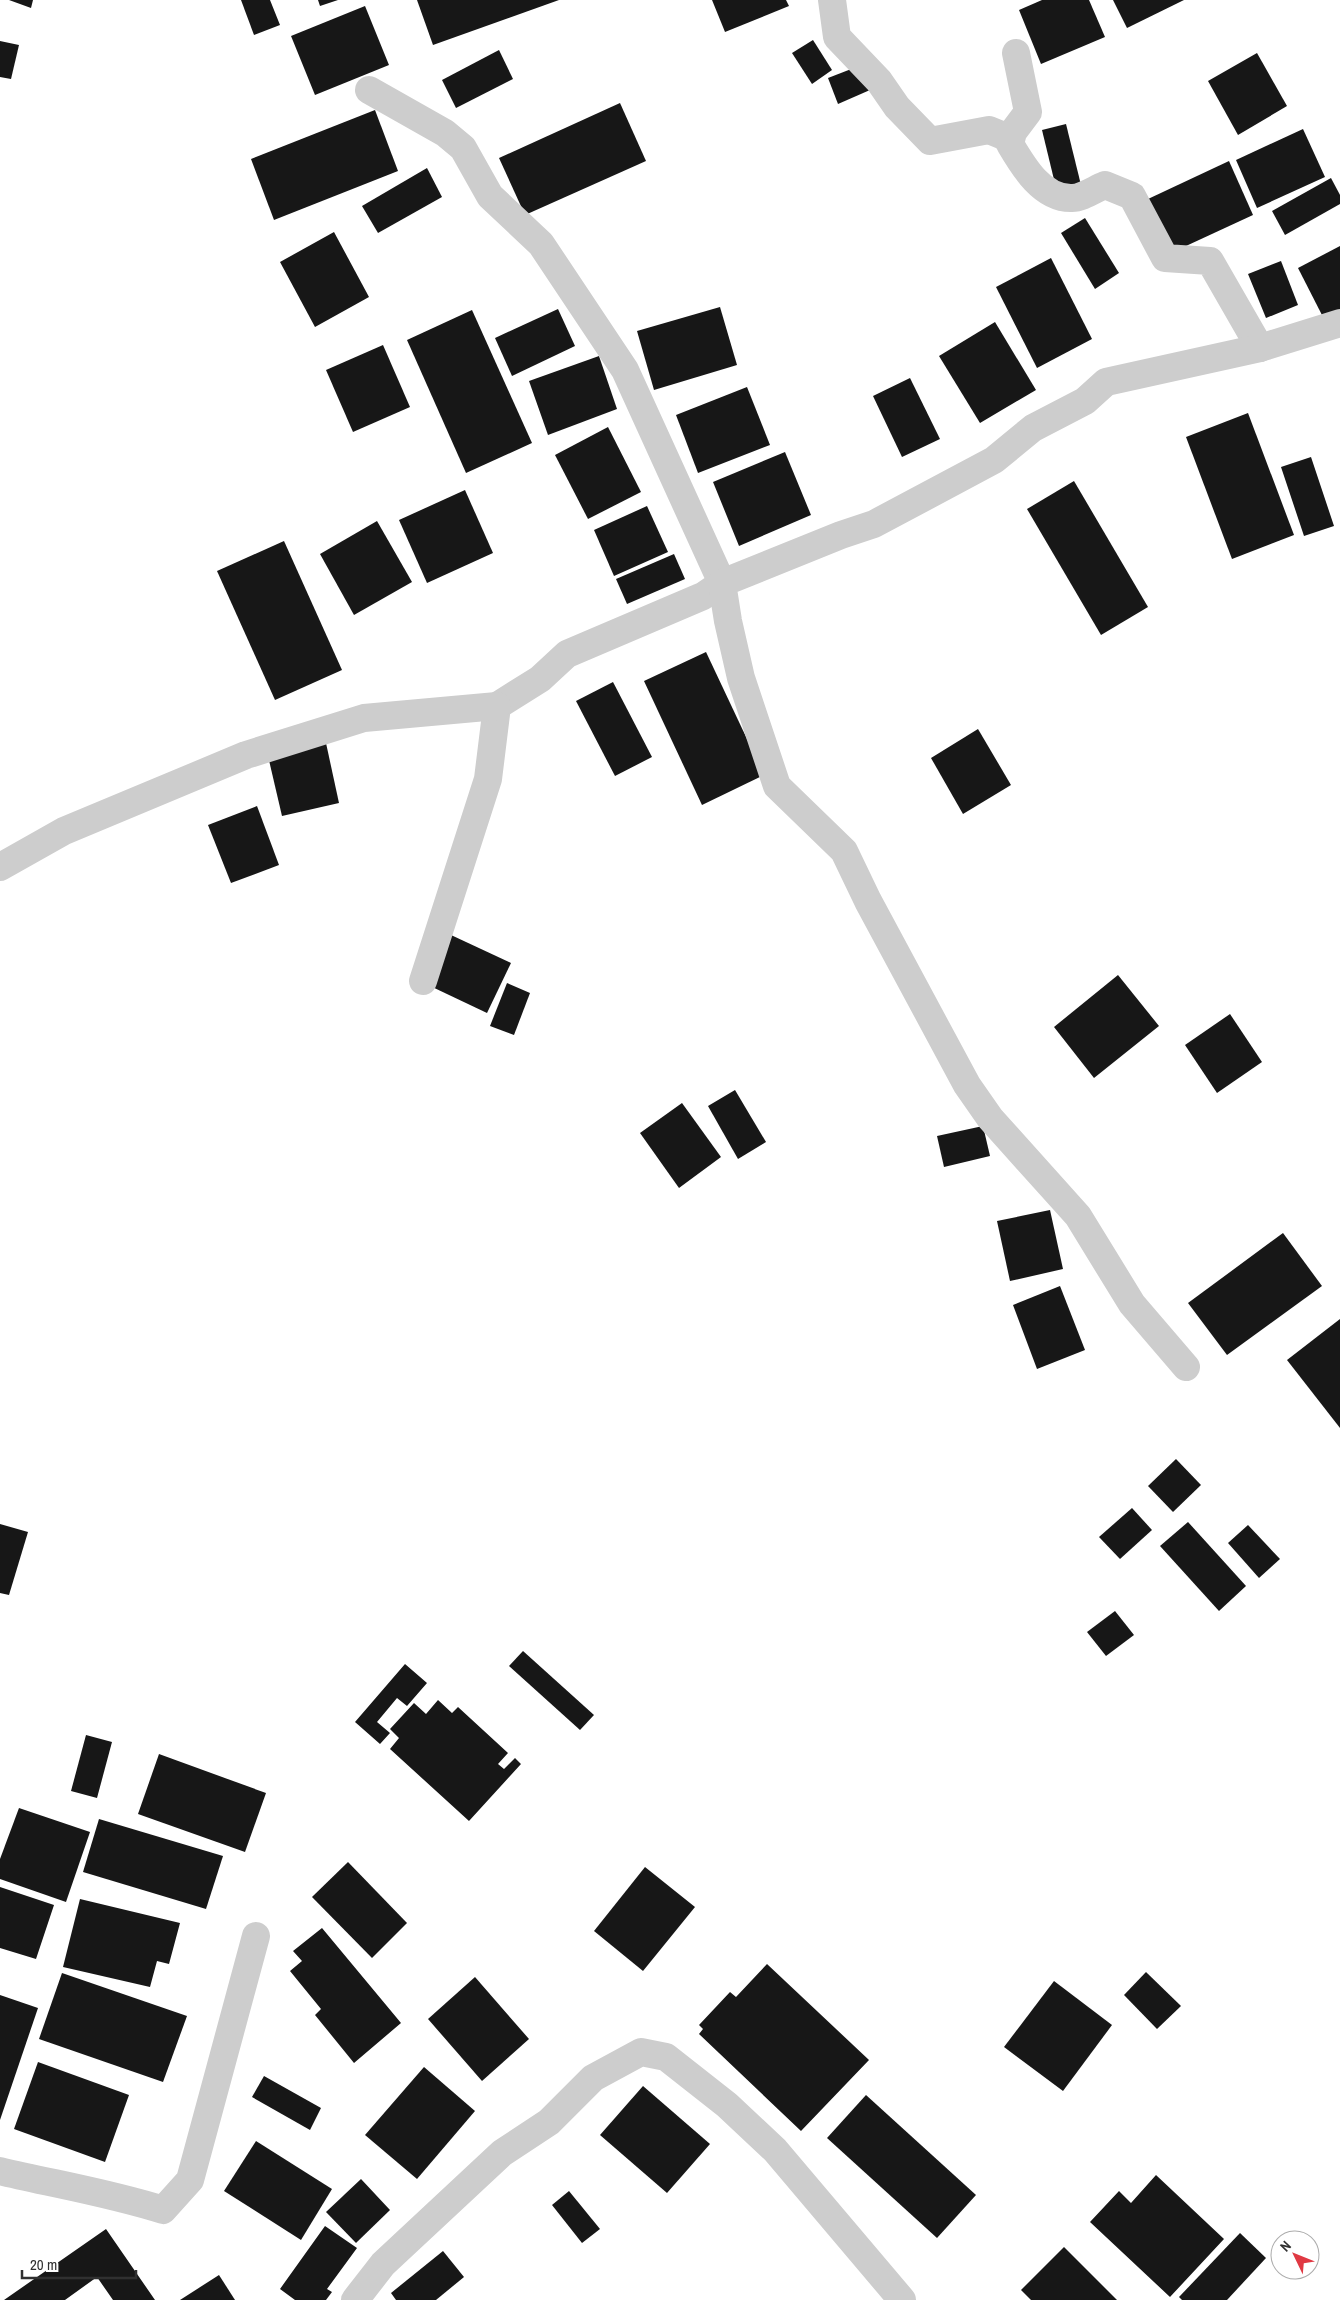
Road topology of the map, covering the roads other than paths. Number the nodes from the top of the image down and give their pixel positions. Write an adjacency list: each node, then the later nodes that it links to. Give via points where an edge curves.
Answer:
1 (832, 0): 4 (street, via 837,37 930,141 989,130)
2 (1016, 53): 4 (street, via 1028,112)
3 (369, 90): 7 (street, via 445,133 464,148 490,196 541,244 625,370)
4 (1011, 139): 6 (street, via 1010,144 1026,172 1056,197 1074,198 1105,185 1132,196 1165,258 1210,261)
5 (1340, 323): 6 (street)
6 (1260, 348): 7 (street, via 1106,382 1085,401 1033,428 994,460 874,524)
7 (722, 583): 8 (street, via 703,596 567,654 540,680); 11 (street, via 741,678 777,786 844,851 966,1085 990,1118 1078,1216 1132,1304)
8 (497, 706): 9 (street, via 364,718 246,755 64,831); 10 (street, via 488,779)
9 (0, 867)
10 (423, 982)
11 (1186, 1367)
12 (256, 1936): 13 (street, via 190,2180 163,2210 121,2196 88,2192)
13 (0, 2171)
14 (356, 2300): 15 (street, via 383,2264 502,2153 549,2122 593,2078 641,2052 666,2057 727,2105 775,2150)
15 (902, 2300)

